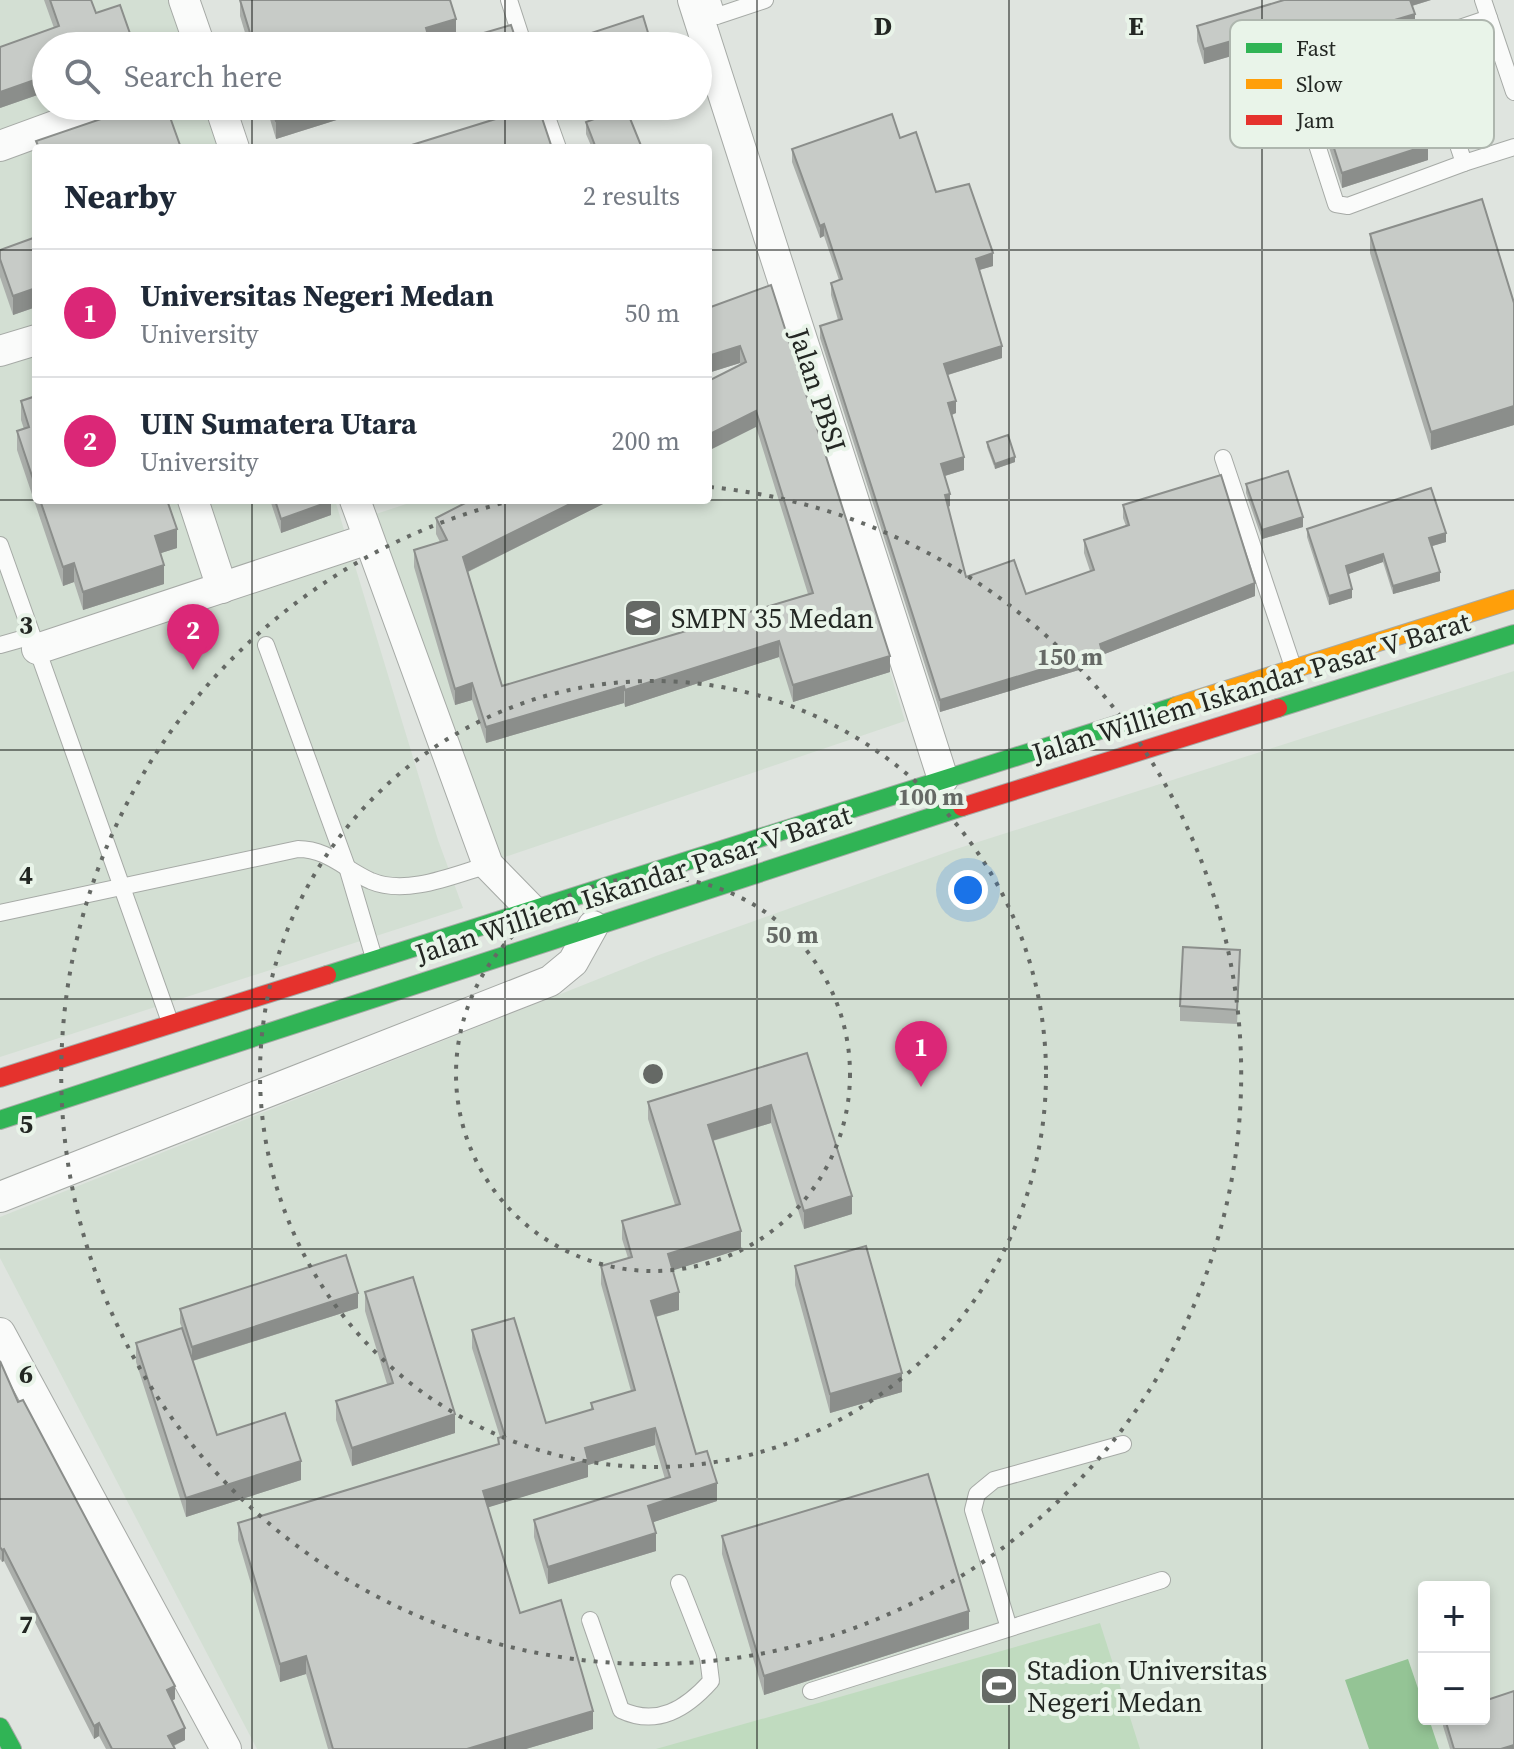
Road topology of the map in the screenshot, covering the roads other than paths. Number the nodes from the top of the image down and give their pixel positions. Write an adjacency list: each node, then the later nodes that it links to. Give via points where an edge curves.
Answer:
1 (184, 0): 9 (street)
2 (509, 0): 10 (lane)
3 (693, 0): 11 (street, Jalan PBSI)
4 (712, 0): 5 (lane, via 717,16)
5 (765, 0)
6 (1483, 0): 7 (lane)
7 (1489, 18): 8 (lane)
8 (1484, 20)
9 (195, 32)
10 (519, 32)
11 (702, 32)
12 (1494, 33): 14 (lane)
13 (712, 64): 41 (street, Jalan PBSI, via 778,288)
14 (1514, 92)
15 (71, 120): 20 (street)
16 (225, 120): 18 (street)
17 (548, 120): 19 (lane)
18 (233, 144)
19 (557, 144)
20 (0, 146)
21 (1514, 147): 24 (lane)
22 (1318, 148): 24 (lane, via 1336,204 1348,206)
23 (1459, 148): 24 (lane)
24 (1464, 163)
25 (32, 341): 26 (street)
26 (0, 351)
27 (1223, 458): 39 (lane)
28 (194, 504): 32 (street)
29 (356, 504): 30 (street)
30 (368, 539): 32 (street); 42 (street)
31 (0, 545): 35 (lane)
32 (222, 588): 35 (street)
33 (1514, 599): 38 (main road, Jalan Williem Iskandar Pasar V Barat)
34 (1514, 634): 40 (main road, Jalan Williem Iskandar Pasar V Barat)
35 (35, 642): 36 (lane); 44 (lane)
36 (0, 645)
37 (266, 645): 43 (lane)
38 (1340, 654): 39 (main road, Jalan Williem Iskandar Pasar V Barat); 40 (main road)
39 (1293, 668): 41 (main road, Jalan Williem Iskandar Pasar V Barat)
40 (1351, 685): 47 (main road, Jalan Williem Iskandar Pasar V Barat)
41 (943, 779): 45 (main road, Jalan Williem Iskandar Pasar V Barat)
42 (488, 865): 43 (lane, via 391,886); 45 (street)
43 (347, 867): 44 (lane, via 321,852 298,849); 48 (lane)
44 (123, 888): 46 (lane); 49 (lane)
45 (531, 909): 48 (main road, Jalan Williem Iskandar Pasar V Barat)
46 (0, 913)
47 (593, 926): 51 (main road, Jalan Williem Iskandar Pasar V Barat); 52 (street, via 573,962 550,981)
48 (375, 959): 49 (main road, Jalan Williem Iskandar Pasar V Barat)
49 (170, 1024): 50 (main road, Jalan Williem Iskandar Pasar V Barat)
50 (0, 1078)
51 (0, 1120)
52 (0, 1197)
53 (0, 1333): 62 (street)
54 (1123, 1444): 58 (lane, via 994,1480 977,1494 973,1510)
55 (1162, 1580): 58 (lane)
56 (679, 1583): 57 (lane, via 708,1657 711,1681 679,1709 650,1719 621,1710)
57 (590, 1620)
58 (1009, 1628): 59 (lane)
59 (811, 1691)
60 (0, 1727): 61 (main road)
61 (12, 1749)
62 (226, 1749)

